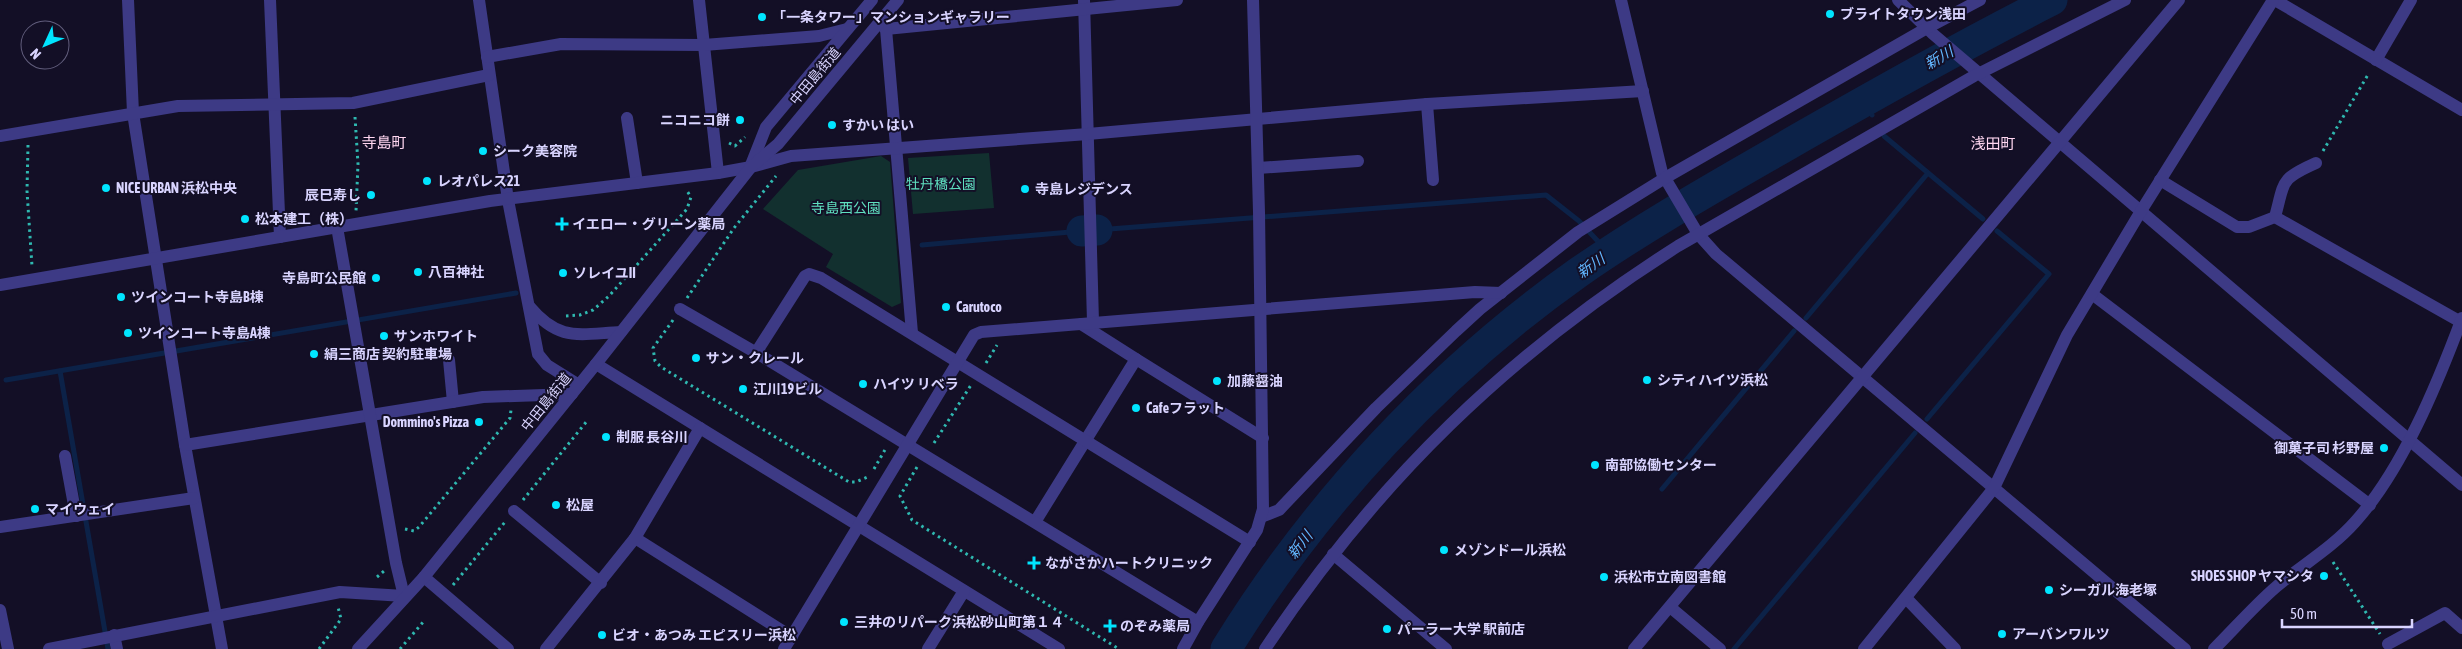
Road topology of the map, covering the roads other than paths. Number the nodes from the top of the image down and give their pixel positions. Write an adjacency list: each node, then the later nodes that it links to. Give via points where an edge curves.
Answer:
1 (128, 0): 29 (street)
2 (270, 0): 26 (street)
3 (479, 0): 21 (street)
4 (699, 0): 20 (street)
5 (872, 0): 18 (street, 中田島街道)
6 (898, 0): 17 (street, 中田島街道)
7 (1177, 0): 16 (street)
8 (1253, 0): 31 (street)
9 (1621, 0): 25 (street)
10 (1898, 0): 19 (street)
11 (1980, 0): 19 (street)
12 (2125, 0): 23 (street)
13 (2179, 0): 34 (street)
14 (2274, 0): 22 (street); 42 (street)
15 (2411, 0): 22 (street)
16 (1084, 4): 17 (street); 32 (street)
17 (883, 27): 35 (street); 38 (street, 中田島街道, via 778,144)
18 (847, 28): 20 (street, via 818,36); 38 (street, 中田島街道, via 766,127)
19 (1930, 31): 23 (street); 43 (street)
20 (704, 45): 21 (street, via 561,44); 40 (street)
21 (486, 58): 24 (street)
22 (2376, 60): 28 (street)
23 (1976, 71): 34 (street); 49 (street)
24 (489, 75): 26 (street, via 353,104); 45 (street)
25 (1643, 91): 27 (street); 43 (street)
26 (274, 103): 29 (street, via 178,106); 50 (street)
27 (1427, 104): 31 (street); 41 (street)
28 (2462, 110)
29 (132, 113): 33 (street); 51 (street)
30 (626, 118): 44 (street)
31 (1257, 118): 32 (street); 39 (street)
32 (1088, 134): 35 (street); 59 (street, via 1090,236)
33 (0, 136)
34 (2060, 142): 46 (street); 67 (street)
35 (897, 148): 38 (street, via 791,156); 61 (street)
36 (1358, 161): 39 (street)
37 (2316, 163): 47 (street, via 2286,180)
38 (750, 167): 40 (street); 60 (street, 中田島街道)
39 (1258, 168): 57 (street)
40 (718, 173): 44 (street)
41 (1433, 180)
42 (2160, 180): 46 (street); 47 (street, via 2237,227 2249,227)
43 (1667, 181): 49 (street); 53 (street, via 1590,223)
44 (637, 183): 45 (street)
45 (508, 200): 48 (street); 55 (street)
46 (2141, 211): 54 (street); 73 (street)
47 (2275, 217): 58 (street)
48 (337, 227): 50 (street); 70 (street)
49 (1697, 231): 67 (street, via 1716,254); 90 (street, via 1597,300 1512,366 1412,461)
50 (280, 237): 51 (street)
51 (154, 258): 52 (street); 76 (street)
52 (0, 285)
53 (1501, 293): 57 (street, via 1475,292); 84 (street, via 1456,331 1376,408 1278,510)
54 (2092, 294): 79 (street, via 2067,335); 81 (street)
55 (527, 304): 60 (street, via 557,332); 68 (street, via 538,354)
56 (680, 309): 62 (street)
57 (1259, 309): 59 (street); 72 (street)
58 (2461, 320): 73 (street, via 2437,383)
59 (1087, 323): 63 (street); 65 (street, via 981,332 974,335)
60 (621, 332): 66 (street, 中田島街道)
61 (912, 334): 62 (street, via 821,278 809,274 759,348); 65 (street)
62 (760, 355): 75 (street)
63 (1136, 359): 72 (street); 74 (street)
64 (449, 360): 69 (street)
65 (957, 361): 74 (street); 75 (street)
66 (596, 364): 68 (street, 中田島街道); 71 (street)
67 (1862, 377): 79 (street); 96 (street)
68 (576, 389): 69 (street); 91 (street, 中田島街道)
69 (453, 402): 70 (street)
70 (370, 417): 76 (street); 94 (street)
71 (700, 428): 86 (street); 88 (street)
72 (1263, 438): 84 (street)
73 (2408, 439): 78 (street); 81 (street, via 2388,479)
74 (1086, 440): 85 (street); 89 (street)
75 (907, 444): 85 (street); 86 (street)
76 (185, 445): 80 (street)
77 (65, 456): 83 (street)
78 (2462, 485)
79 (1994, 488): 95 (street); 121 (street)
80 (194, 498): 83 (street); 98 (street)
81 (2370, 505): 122 (street, via 2353,525 2275,588)
82 (514, 511): 92 (street)
83 (76, 516): 87 (street)
84 (1261, 517): 89 (street)
85 (1035, 522): 99 (street)
86 (858, 525): 93 (street); 102 (street)
87 (0, 527)
88 (634, 538): 92 (street); 102 (street)
89 (1250, 542): 99 (street)
90 (1333, 554): 115 (street); 116 (street)
91 (424, 577): 94 (street, 中田島街道); 109 (street)
92 (601, 583): 110 (street)
93 (964, 591): 112 (street); 113 (street)
94 (404, 596): 98 (street, via 340,592); 108 (street, 中田島街道)
95 (1906, 598): 119 (street); 120 (street)
96 (1670, 607): 117 (street); 118 (street)
97 (0, 610): 104 (street)
98 (215, 615): 101 (street); 107 (street)
99 (1198, 622): 114 (street)
100 (2462, 628): 103 (street, via 2445,613)
101 (114, 636): 105 (street); 106 (street)
102 (792, 637): 111 (street)
103 (2388, 644)
104 (8, 649)
105 (49, 649)
106 (117, 649)
107 (222, 649)
108 (358, 649)
109 (508, 649)
110 (546, 649)
111 (784, 649)
112 (928, 649)
113 (1059, 649)
114 (1183, 649)
115 (1265, 649)
116 (1446, 649)
117 (1634, 649)
118 (1720, 649)
119 (1864, 649)
120 (1955, 649)
121 (2185, 649)
122 (2214, 649)

